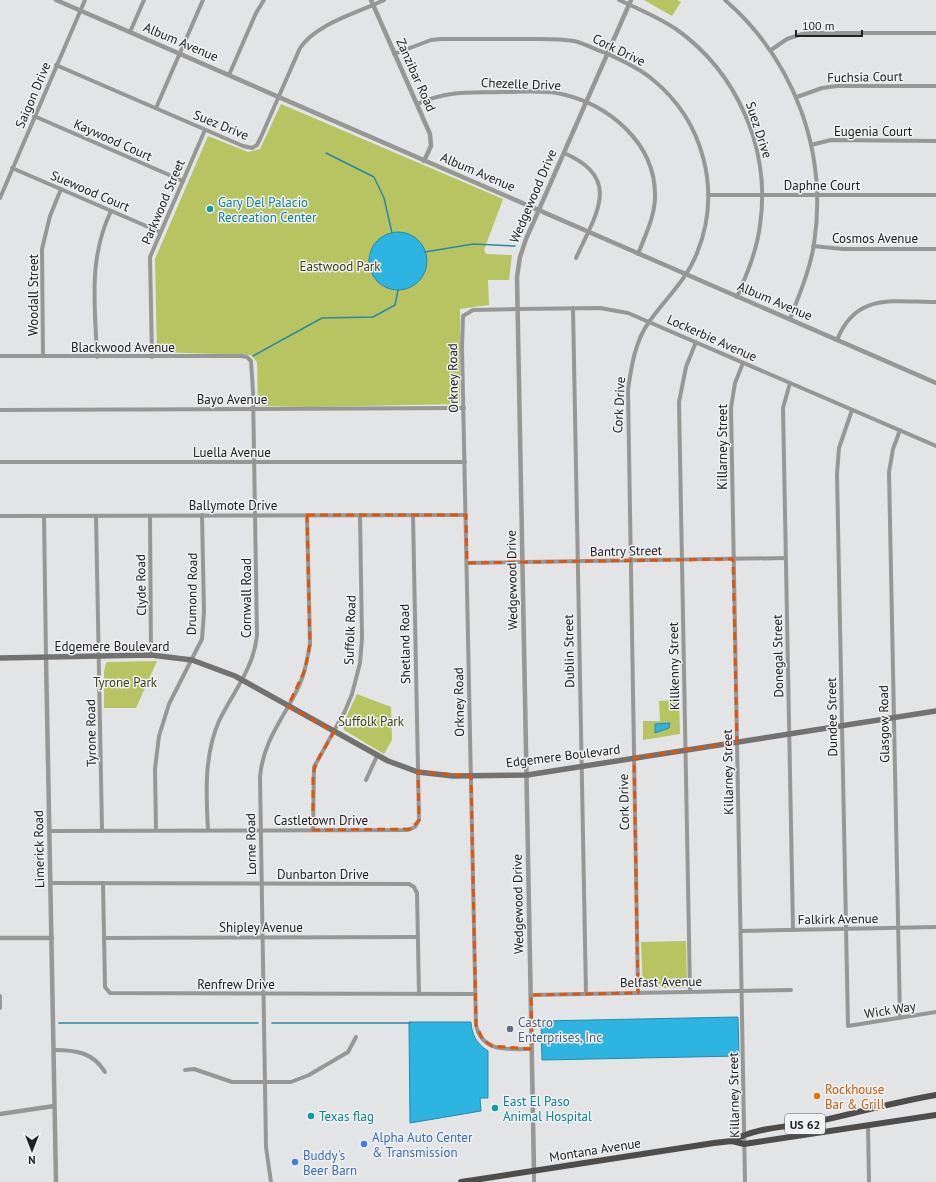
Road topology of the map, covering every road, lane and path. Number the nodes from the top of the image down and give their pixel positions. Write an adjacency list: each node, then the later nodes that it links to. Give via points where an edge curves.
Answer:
1 (56, 0): 12 (street, Album Avenue)
2 (85, 0): 12 (street, Saigon Drive)
3 (144, 0): 13 (street)
4 (203, 0): 16 (street)
5 (264, 0): 20 (street)
6 (371, 0): 11 (street, Zanzibar Road)
7 (384, 0): 11 (street, Suez Drive)
8 (620, 0): 10 (street, Suez Drive)
9 (725, 0): 15 (street, via 748,21)
10 (630, 2): 18 (street, Wedgewood Drive); 37 (street, Suez Drive, via 690,40 709,58 727,81 745,112 757,148 762,174)
11 (373, 5): 17 (street, Zanzibar Road); 22 (street, Suez Drive, via 308,37 300,48)
12 (80, 11): 13 (street, Album Avenue); 19 (street, Saigon Drive)
13 (130, 32): 16 (street, Album Avenue)
14 (936, 32): 15 (street, via 805,33 787,39)
15 (771, 50): 23 (street)
16 (179, 54): 20 (street, Album Avenue); 26 (street)
17 (394, 54): 18 (street, Cork Drive, via 430,40 475,39 567,40); 25 (street, Zanzibar Road)
18 (607, 54): 24 (street, Wedgewood Drive); 36 (street, Cork Drive, via 652,78 679,106 693,128 702,151)
19 (56, 65): 26 (street, Suez Drive); 27 (street, Saigon Drive)
20 (229, 75): 22 (street, Album Avenue)
21 (936, 86): 23 (street, Fuchsia Court, via 837,86)
22 (278, 97): 28 (street, Suez Drive, via 261,137 252,148); 32 (street, Album Avenue)
23 (796, 97): 30 (street)
24 (586, 103): 25 (street, Chezelle Drive, via 554,93 460,93 440,95); 31 (street, Wedgewood Drive); 47 (street, Chezelle Drive, via 614,118 626,128 640,145 650,166 655,192 654,208)
25 (416, 104): 32 (street, Zanzibar Road, via 431,139 431,146)
26 (156, 108): 28 (street, Suez Drive)
27 (34, 116): 33 (street, Saigon Drive); 34 (street, Kaywood Court)
28 (205, 130): 34 (street, Parkwood Street)
29 (936, 141): 30 (street, Eugenia Court, via 830,140)
30 (811, 145): 38 (street, via 816,168)
31 (564, 153): 41 (street, Wedgewood Drive); 44 (street, via 588,166 598,180 601,191 600,203)
32 (424, 160): 41 (street, Album Avenue)
33 (12, 168): 35 (street, Suewood Court); 40 (street, Saigon Drive)
34 (183, 181): 43 (street, Parkwood Street)
35 (61, 189): 42 (street, Suewood Court); 60 (street, Woodall Street, via 50,216 42,249)
36 (709, 195): 37 (street, Daphne Court); 49 (street, Cork Drive, via 703,235)
37 (762, 195): 38 (street, Daphne Court); 50 (street, Suez Drive, via 755,251)
38 (817, 195): 39 (street, Daphne Court); 45 (street)
39 (936, 195)
40 (0, 198)
41 (540, 210): 44 (street, Album Avenue); 53 (street, Wedgewood Drive, via 520,257 517,277)
42 (111, 211): 43 (street, Suewood Court); 61 (street, via 100,236 96,256)
43 (160, 232): 62 (street, Parkwood Street, via 149,265)
44 (588, 232): 47 (street, Album Avenue); 48 (street)
45 (814, 246): 46 (street, Cosmos Avenue, via 836,249); 55 (street)
46 (936, 249)
47 (638, 254): 49 (street, Album Avenue)
48 (576, 258)
49 (687, 275): 50 (street, Album Avenue); 56 (street, Cork Drive)
50 (737, 296): 55 (street, Album Avenue)
51 (936, 302): 57 (street, via 869,304 848,318)
52 (572, 308): 53 (street, Lockerbie Avenue); 56 (street, Lockerbie Avenue, via 610,309); 90 (street, Dublin Street)
53 (518, 309): 54 (street, Lockerbie Avenue, via 473,310); 91 (street, Wedgewood Drive)
54 (467, 313): 67 (street, Orkney Road, via 462,321)
55 (790, 320): 57 (street, Album Avenue)
56 (649, 321): 58 (street, Lockerbie Avenue); 88 (street, Cork Drive, via 638,346 628,390)
57 (837, 340): 66 (street, Album Avenue)
58 (696, 342): 64 (street, Lockerbie Avenue); 89 (street, Killkenny Street, via 686,367 679,402)
59 (0, 356): 60 (street, Blackwood Avenue)
60 (43, 356): 61 (street, Blackwood Avenue)
61 (97, 357): 62 (street, Blackwood Avenue)
62 (152, 357): 63 (street, Blackwood Avenue)
63 (247, 357): 68 (street, Cornwall Road, via 252,366)
64 (743, 363): 65 (street, Lockerbie Avenue); 87 (street, Killarney Street, via 731,401)
65 (790, 383): 70 (street, Lockerbie Avenue); 86 (street, Donegal Street, via 783,408)
66 (936, 383)
67 (464, 408): 68 (street, Bayo Avenue); 75 (street, Orkney Road)
68 (253, 409): 69 (street, Bayo Avenue); 74 (street, Cornwall Road)
69 (0, 410)
70 (852, 410): 71 (street, Lockerbie Avenue); 102 (street, Dundee Street, via 842,436 837,462)
71 (900, 430): 72 (street, Lockerbie Avenue); 101 (street, Glasgow Road, via 892,449 889,472)
72 (936, 446)
73 (0, 462): 74 (street, Luella Avenue)
74 (254, 462): 75 (street, Luella Avenue); 85 (street, Cornwall Road)
75 (465, 462): 79 (street, Orkney Road)
76 (307, 515): 77 (street, Ballymote Drive); 85 (street, Ballymote Drive); 99 (street, Lorne Road, via 310,644 305,670)
77 (360, 515): 78 (street, Ballymote Drive); 103 (street, Suffolk Road, via 360,663 352,694)
78 (413, 515): 79 (street, Ballymote Drive); 110 (street, Shetland Road)
79 (466, 515): 92 (street, Orkney Road)
80 (0, 516): 81 (street, Ballymote Drive)
81 (44, 516): 82 (street, Ballymote Drive); 95 (street, Limerick Road)
82 (96, 516): 83 (street, Ballymote Drive); 94 (street, Tyrone Road)
83 (150, 516): 84 (street, Ballymote Drive); 93 (street, Clyde Road)
84 (202, 516): 85 (street, Ballymote Drive); 97 (street, Drumond Road, via 204,626 202,638)
85 (255, 516): 98 (street, Cornwall Road, via 257,635 254,656)
86 (786, 558): 87 (street, Bantry Street); 104 (street, Donegal Street)
87 (734, 559): 89 (street, Bantry Street); 105 (street, Killarney Street)
88 (630, 560): 89 (street, Bantry Street); 90 (street, Bantry Street); 108 (street, Cork Drive)
89 (682, 560): 106 (street, Killkenny Street)
90 (578, 561): 91 (street, Bantry Street); 109 (street, Dublin Street)
91 (523, 562): 92 (street, Bantry Street); 111 (street, Wedgewood Drive)
92 (467, 564): 112 (street, Orkney Road)
93 (151, 655): 94 (main road, Edgemere Boulevard); 97 (main road, Edgemere Boulevard)
94 (99, 656): 95 (main road, Edgemere Boulevard); 115 (street, Tyrone Road)
95 (46, 657): 96 (main road, Edgemere Boulevard); 114 (street, Limerick Road)
96 (0, 658)
97 (192, 660): 98 (main road, Edgemere Boulevard, via 225,671); 116 (street, Drumond Road, via 169,704 159,736 155,769)
98 (242, 680): 99 (main road, Edgemere Boulevard); 117 (street, Cornwall Road, via 219,722 211,747 207,779)
99 (288, 706): 103 (main road, Edgemere Boulevard); 118 (street, Lorne Road, via 270,738 261,764)
100 (936, 711): 101 (main road, Edgemere Boulevard)
101 (894, 718): 102 (main road, Edgemere Boulevard); 124 (street, Glasgow Road)
102 (842, 726): 104 (main road, Edgemere Boulevard); 125 (street, Dundee Street)
103 (334, 732): 107 (main road, Edgemere Boulevard); 119 (street, Suffolk Road, via 314,767)
104 (789, 734): 105 (main road, Edgemere Boulevard); 126 (street, Donegal Street)
105 (737, 742): 106 (main road, Edgemere Boulevard); 127 (street, Killarney Street)
106 (686, 750): 108 (main road, Edgemere Boulevard); 135 (street, Killkenny Street)
107 (377, 756): 110 (main road, Edgemere Boulevard); 113 (street)
108 (634, 758): 109 (main road, Edgemere Boulevard); 136 (street, Cork Drive)
109 (582, 766): 111 (main road, Edgemere Boulevard); 140 (street, Dublin Street)
110 (418, 772): 112 (main road, Edgemere Boulevard); 119 (street, Castletown Drive, via 418,820 411,830)
111 (527, 774): 112 (main road, Edgemere Boulevard); 141 (street, Wedgewood Drive)
112 (471, 776): 139 (street, Orkney Road)
113 (366, 780)
114 (50, 830): 115 (street, Castletown Drive); 120 (street, Limerick Road)
115 (102, 830): 116 (street, Castletown Drive)
116 (156, 830): 117 (street, Castletown Drive)
117 (208, 830): 118 (street, Castletown Drive)
118 (261, 830): 119 (street, Castletown Drive); 122 (street, Lorne Road)
119 (313, 830)
120 (51, 883): 121 (street, Dunbarton Drive); 130 (street, Limerick Road)
121 (103, 883): 122 (street, Dunbarton Drive); 131 (street, Renfrew Drive)
122 (262, 884): 128 (street, Dunbarton Drive, via 409,884 417,893); 132 (street, Lorne Road)
123 (936, 927): 124 (street, Falkirk Avenue)
124 (898, 928): 125 (street, Falkirk Avenue); 145 (street, Glasgow Road)
125 (846, 929): 126 (street, Falkirk Avenue); 146 (street, Dundee Street)
126 (793, 930): 127 (street, Falkirk Avenue)
127 (741, 932): 134 (street, Killarney Street)
128 (418, 937): 132 (street, Shipley Avenue); 138 (street, Dunbarton Drive)
129 (0, 938): 130 (street)
130 (52, 938): 149 (street, Limerick Road)
131 (104, 938): 132 (street, Shipley Avenue); 137 (street, Renfrew Drive, via 105,987 110,993)
132 (263, 938): 137 (street, Lorne Road)
133 (792, 990): 134 (street, Belfast Avenue)
134 (742, 991): 135 (street, Belfast Avenue); 158 (street, Killarney Street)
135 (690, 992): 136 (street, Belfast Avenue)
136 (638, 993): 140 (street, Belfast Avenue)
137 (264, 994): 138 (street, Renfrew Drive); 152 (street, Lorne Road)
138 (419, 994): 139 (street, Renfrew Drive)
139 (474, 994): 148 (street, Orkney Road, via 476,1025 483,1040 502,1050)
140 (586, 994): 141 (street, Belfast Avenue)
141 (531, 995): 148 (street, Wedgewood Drive)
142 (0, 996): 143 (street)
143 (0, 1008)
144 (936, 1012): 145 (street, Wick Way)
145 (900, 1018): 146 (street, Wick Way)
146 (848, 1026)
147 (356, 1037): 152 (street, via 348,1052 309,1075 292,1082)
148 (532, 1049): 161 (street, Wedgewood Drive)
149 (54, 1050): 151 (street, via 72,1050 85,1054 100,1063); 154 (street, Limerick Road)
150 (185, 1070): 152 (street, via 194,1069 232,1082)
151 (105, 1072)
152 (265, 1082): 163 (street, Lorne Road, via 266,1147)
153 (936, 1095): 158 (highway, Montana Avenue / US 62, via 800,1125)
154 (54, 1106): 155 (street); 162 (street, Limerick Road)
155 (0, 1113)
156 (936, 1115): 157 (highway, Montana Avenue / US 62)
157 (868, 1126): 160 (highway, Montana Avenue / US 62); 167 (street)
158 (744, 1134): 159 (highway, Montana Avenue / US 62); 160 (street, Killarney Street)
159 (732, 1141): 160 (highway, Montana Avenue / US 62); 161 (highway, Montana Avenue / US 62)
160 (744, 1144): 166 (street, Killarney Street)
161 (534, 1171): 164 (highway, Montana Avenue / US 62); 165 (street, Wedgewood Drive)
162 (56, 1182)
163 (271, 1182)
164 (461, 1182)
165 (534, 1182)
166 (745, 1182)
167 (869, 1182)

